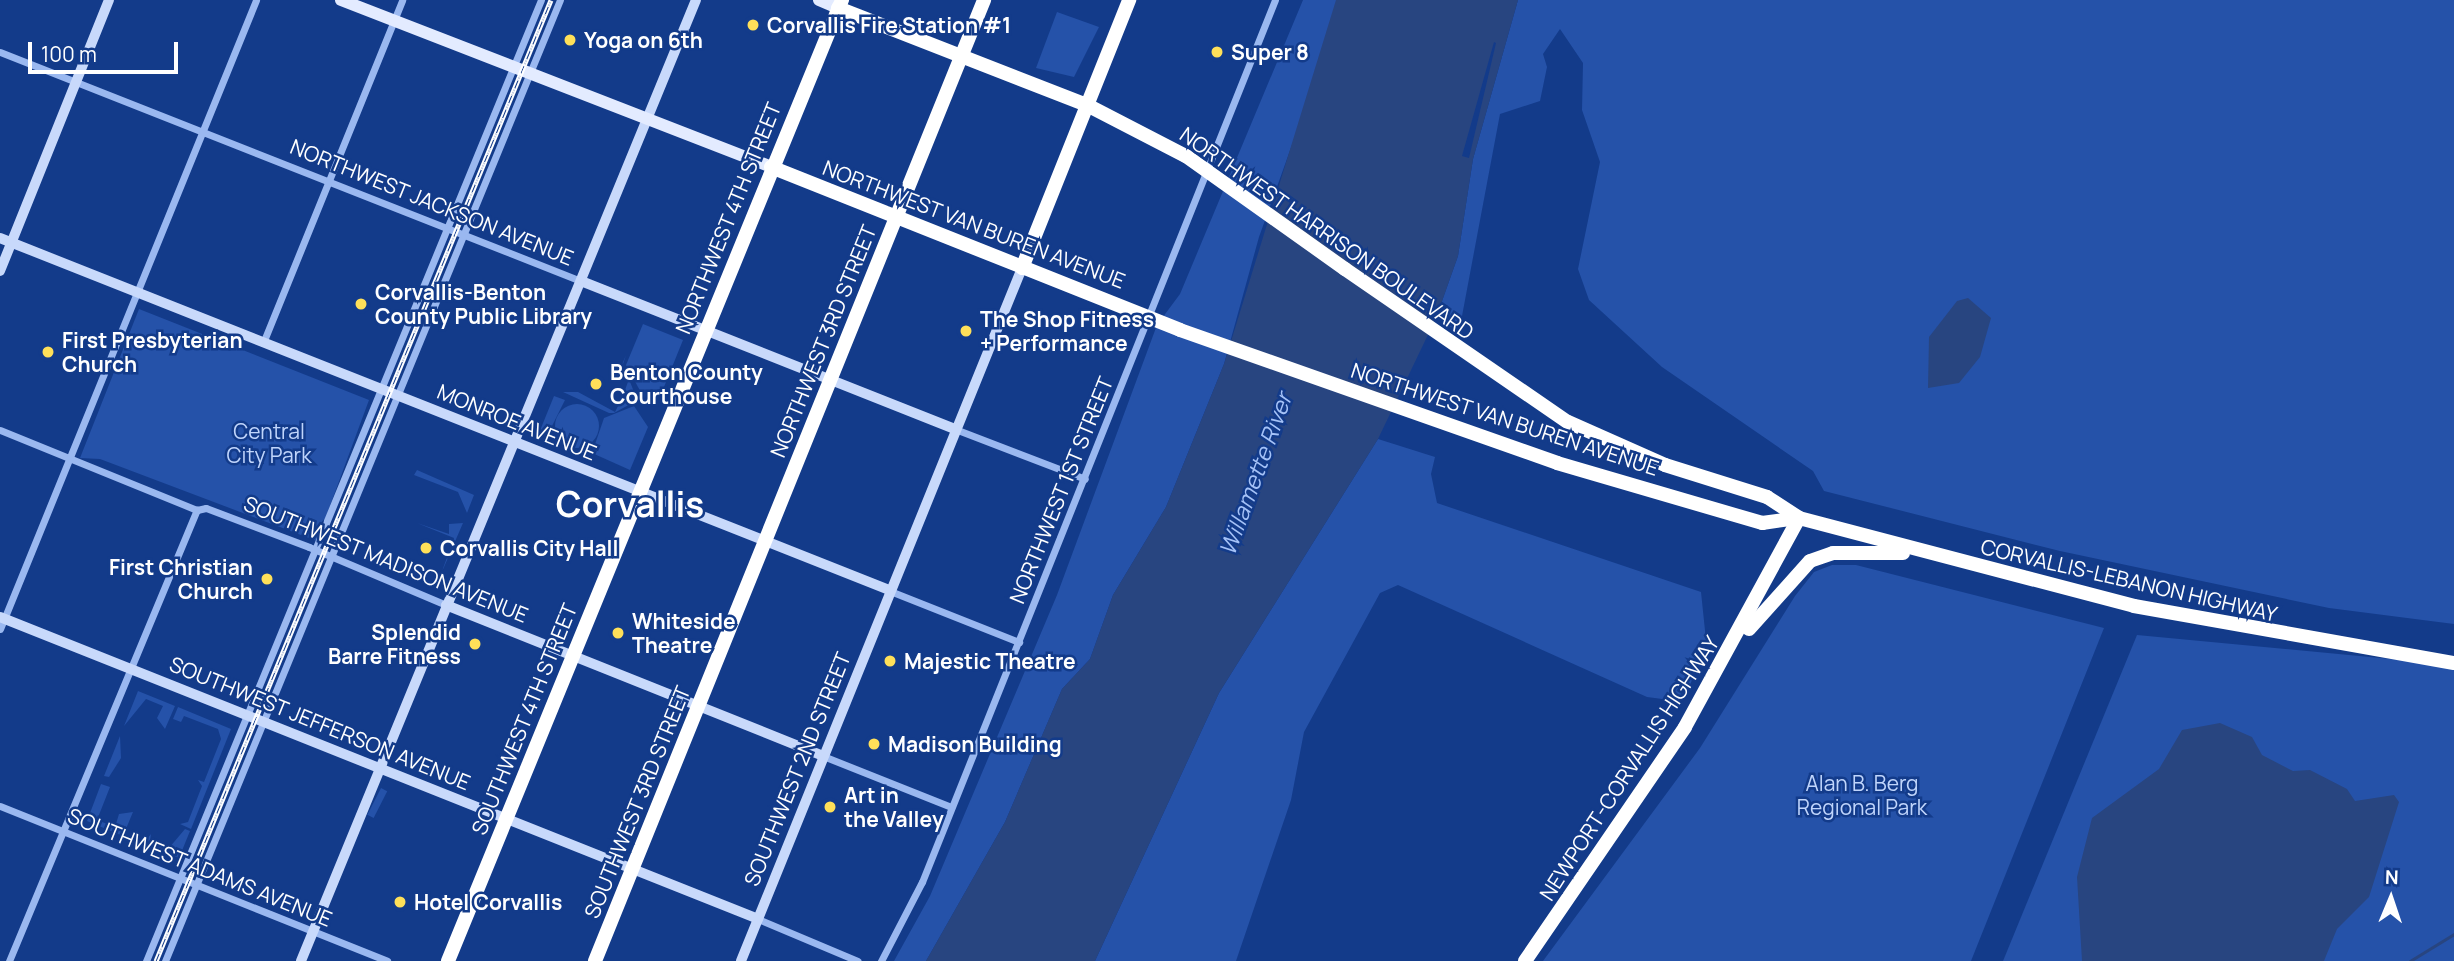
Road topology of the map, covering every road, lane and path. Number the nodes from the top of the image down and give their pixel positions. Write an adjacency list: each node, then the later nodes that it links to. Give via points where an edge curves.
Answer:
1 (109, 0): 18 (street)
2 (256, 0): 21 (street)
3 (341, 0): 13 (main road, NORTHWEST VAN BUREN AVENUE)
4 (402, 0): 13 (street)
5 (541, 0): 16 (street)
6 (560, 0): 17 (street)
7 (696, 0): 20 (street)
8 (819, 0): 12 (main road, NORTHWEST HARRISON BOULEVARD)
9 (984, 0): 15 (highway, NORTHWEST 3RD STREET)
10 (1129, 0): 19 (highway)
11 (1275, 0): 33 (street, NORTHWEST 1ST STREET)
12 (840, 4): 15 (highway, NORTHWEST HARRISON BOULEVARD); 22 (highway, NORTHWEST 4TH STREET)
13 (394, 20): 16 (main road, NORTHWEST VAN BUREN AVENUE); 23 (street)
14 (0, 52): 18 (street, NORTHWEST JACKSON AVENUE)
15 (961, 57): 19 (highway, NORTHWEST HARRISON BOULEVARD); 24 (highway, NORTHWEST 3RD STREET)
16 (513, 66): 17 (main road, NORTHWEST VAN BUREN AVENUE); 25 (street)
17 (530, 73): 20 (main road, NORTHWEST VAN BUREN AVENUE); 26 (street)
18 (75, 82): 21 (street, NORTHWEST JACKSON AVENUE); 28 (street)
19 (1087, 105): 29 (highway); 46 (highway, NORTHWEST HARRISON BOULEVARD, bridge, via 1186,156 1518,394 1617,446 1768,497)
20 (648, 119): 22 (main road, NORTHWEST VAN BUREN AVENUE); 31 (street)
21 (203, 132): 23 (street, NORTHWEST JACKSON AVENUE); 32 (street)
22 (771, 167): 24 (highway, NORTHWEST VAN BUREN AVENUE); 34 (highway, NORTHWEST 4TH STREET)
23 (328, 181): 25 (street, NORTHWEST JACKSON AVENUE); 35 (street)
24 (896, 217): 29 (highway, NORTHWEST VAN BUREN AVENUE); 36 (highway, NORTHWEST 3RD STREET)
25 (449, 230): 26 (street, NORTHWEST JACKSON AVENUE); 37 (street)
26 (463, 236): 31 (street, NORTHWEST JACKSON AVENUE); 38 (street)
27 (0, 238): 28 (street, MONROE AVENUE)
28 (12, 242): 30 (street); 32 (street, MONROE AVENUE)
29 (1022, 268): 33 (highway, NORTHWEST VAN BUREN AVENUE); 39 (street, SOUTHWEST 2ND STREET)
30 (0, 271)
31 (581, 281): 34 (street, NORTHWEST JACKSON AVENUE); 41 (street)
32 (137, 293): 35 (street, MONROE AVENUE); 42 (street)
33 (1151, 317): 43 (street, NORTHWEST 1ST STREET); 46 (highway, NORTHWEST VAN BUREN AVENUE, via 1500,444 1762,523)
34 (705, 330): 36 (street, NORTHWEST JACKSON AVENUE); 44 (highway, NORTHWEST 4TH STREET)
35 (263, 343): 37 (street, MONROE AVENUE)
36 (830, 380): 39 (street, NORTHWEST JACKSON AVENUE); 47 (highway, NORTHWEST 3RD STREET)
37 (381, 389): 38 (street, MONROE AVENUE); 48 (street)
38 (398, 395): 41 (street, MONROE AVENUE); 50 (street)
39 (956, 429): 43 (street, NORTHWEST JACKSON AVENUE); 51 (street, SOUTHWEST 2ND STREET)
40 (0, 430): 42 (street, SOUTHWEST MADISON AVENUE)
41 (515, 442): 44 (street, MONROE AVENUE); 52 (street)
42 (70, 458): 45 (street, SOUTHWEST MADISON AVENUE); 53 (street)
43 (1085, 480): 54 (street, NORTHWEST 1ST STREET)
44 (639, 492): 47 (street, MONROE AVENUE); 56 (highway, SOUTHWEST 4TH STREET)
45 (197, 510): 48 (street, SOUTHWEST MADISON AVENUE, via 206,508); 58 (street)
46 (1799, 518): 49 (highway, CORVALLIS-LEBANON HIGHWAY); 55 (highway, NEWPORT-CORVALLIS HIGHWAY)
47 (764, 541): 51 (street, MONROE AVENUE); 59 (highway, SOUTHWEST 3RD STREET)
48 (316, 551): 50 (street, SOUTHWEST MADISON AVENUE); 60 (street)
49 (1911, 551): 55 (highway, via 1833,553 1811,561); 57 (highway, CORVALLIS-LEBANON HIGHWAY, via 2243,629)
50 (328, 558): 52 (street, SOUTHWEST MADISON AVENUE); 61 (street)
51 (889, 590): 54 (street, MONROE AVENUE); 62 (street, SOUTHWEST 2ND STREET)
52 (446, 606): 56 (street, SOUTHWEST MADISON AVENUE); 63 (street)
53 (1, 621): 58 (street, SOUTHWEST JEFFERSON AVENUE)
54 (1019, 642): 65 (street, NORTHWEST 1ST STREET)
55 (1732, 649): 83 (highway, NEWPORT-CORVALLIS HIGHWAY, via 1599,859)
56 (573, 655): 59 (street, SOUTHWEST MADISON AVENUE); 66 (highway, SOUTHWEST 4TH STREET)
57 (2454, 663)
58 (130, 669): 60 (street, SOUTHWEST JEFFERSON AVENUE); 67 (street)
59 (698, 706): 62 (street, SOUTHWEST MADISON AVENUE); 68 (highway, SOUTHWEST 3RD STREET)
60 (246, 715): 61 (street, SOUTHWEST JEFFERSON AVENUE); 69 (street)
61 (263, 721): 63 (street, SOUTHWEST JEFFERSON AVENUE); 70 (street)
62 (823, 756): 65 (street, SOUTHWEST MADISON AVENUE); 71 (street, SOUTHWEST 2ND STREET)
63 (380, 768): 66 (street, SOUTHWEST JEFFERSON AVENUE); 72 (street)
64 (0, 806): 67 (street, SOUTHWEST ADAMS AVENUE)
65 (951, 807): 82 (street, NORTHWEST 1ST STREET, via 922,882)
66 (506, 818): 68 (street, SOUTHWEST JEFFERSON AVENUE); 78 (highway, SOUTHWEST 4TH STREET)
67 (63, 831): 69 (street, SOUTHWEST ADAMS AVENUE); 73 (street)
68 (632, 868): 71 (street, SOUTHWEST JEFFERSON AVENUE); 79 (highway, SOUTHWEST 3RD STREET)
69 (180, 878): 70 (street, SOUTHWEST ADAMS AVENUE); 74 (street)
70 (196, 884): 72 (street, SOUTHWEST ADAMS AVENUE); 75 (street)
71 (758, 919): 80 (street, SOUTHWEST 2ND STREET); 81 (street, SOUTHWEST JEFFERSON AVENUE)
72 (313, 931): 76 (street); 77 (street, SOUTHWEST ADAMS AVENUE)
73 (9, 961)
74 (146, 961)
75 (165, 961)
76 (301, 961)
77 (387, 961)
78 (448, 961)
79 (595, 961)
80 (741, 961)
81 (858, 961)
82 (881, 961)
83 (1525, 961)

